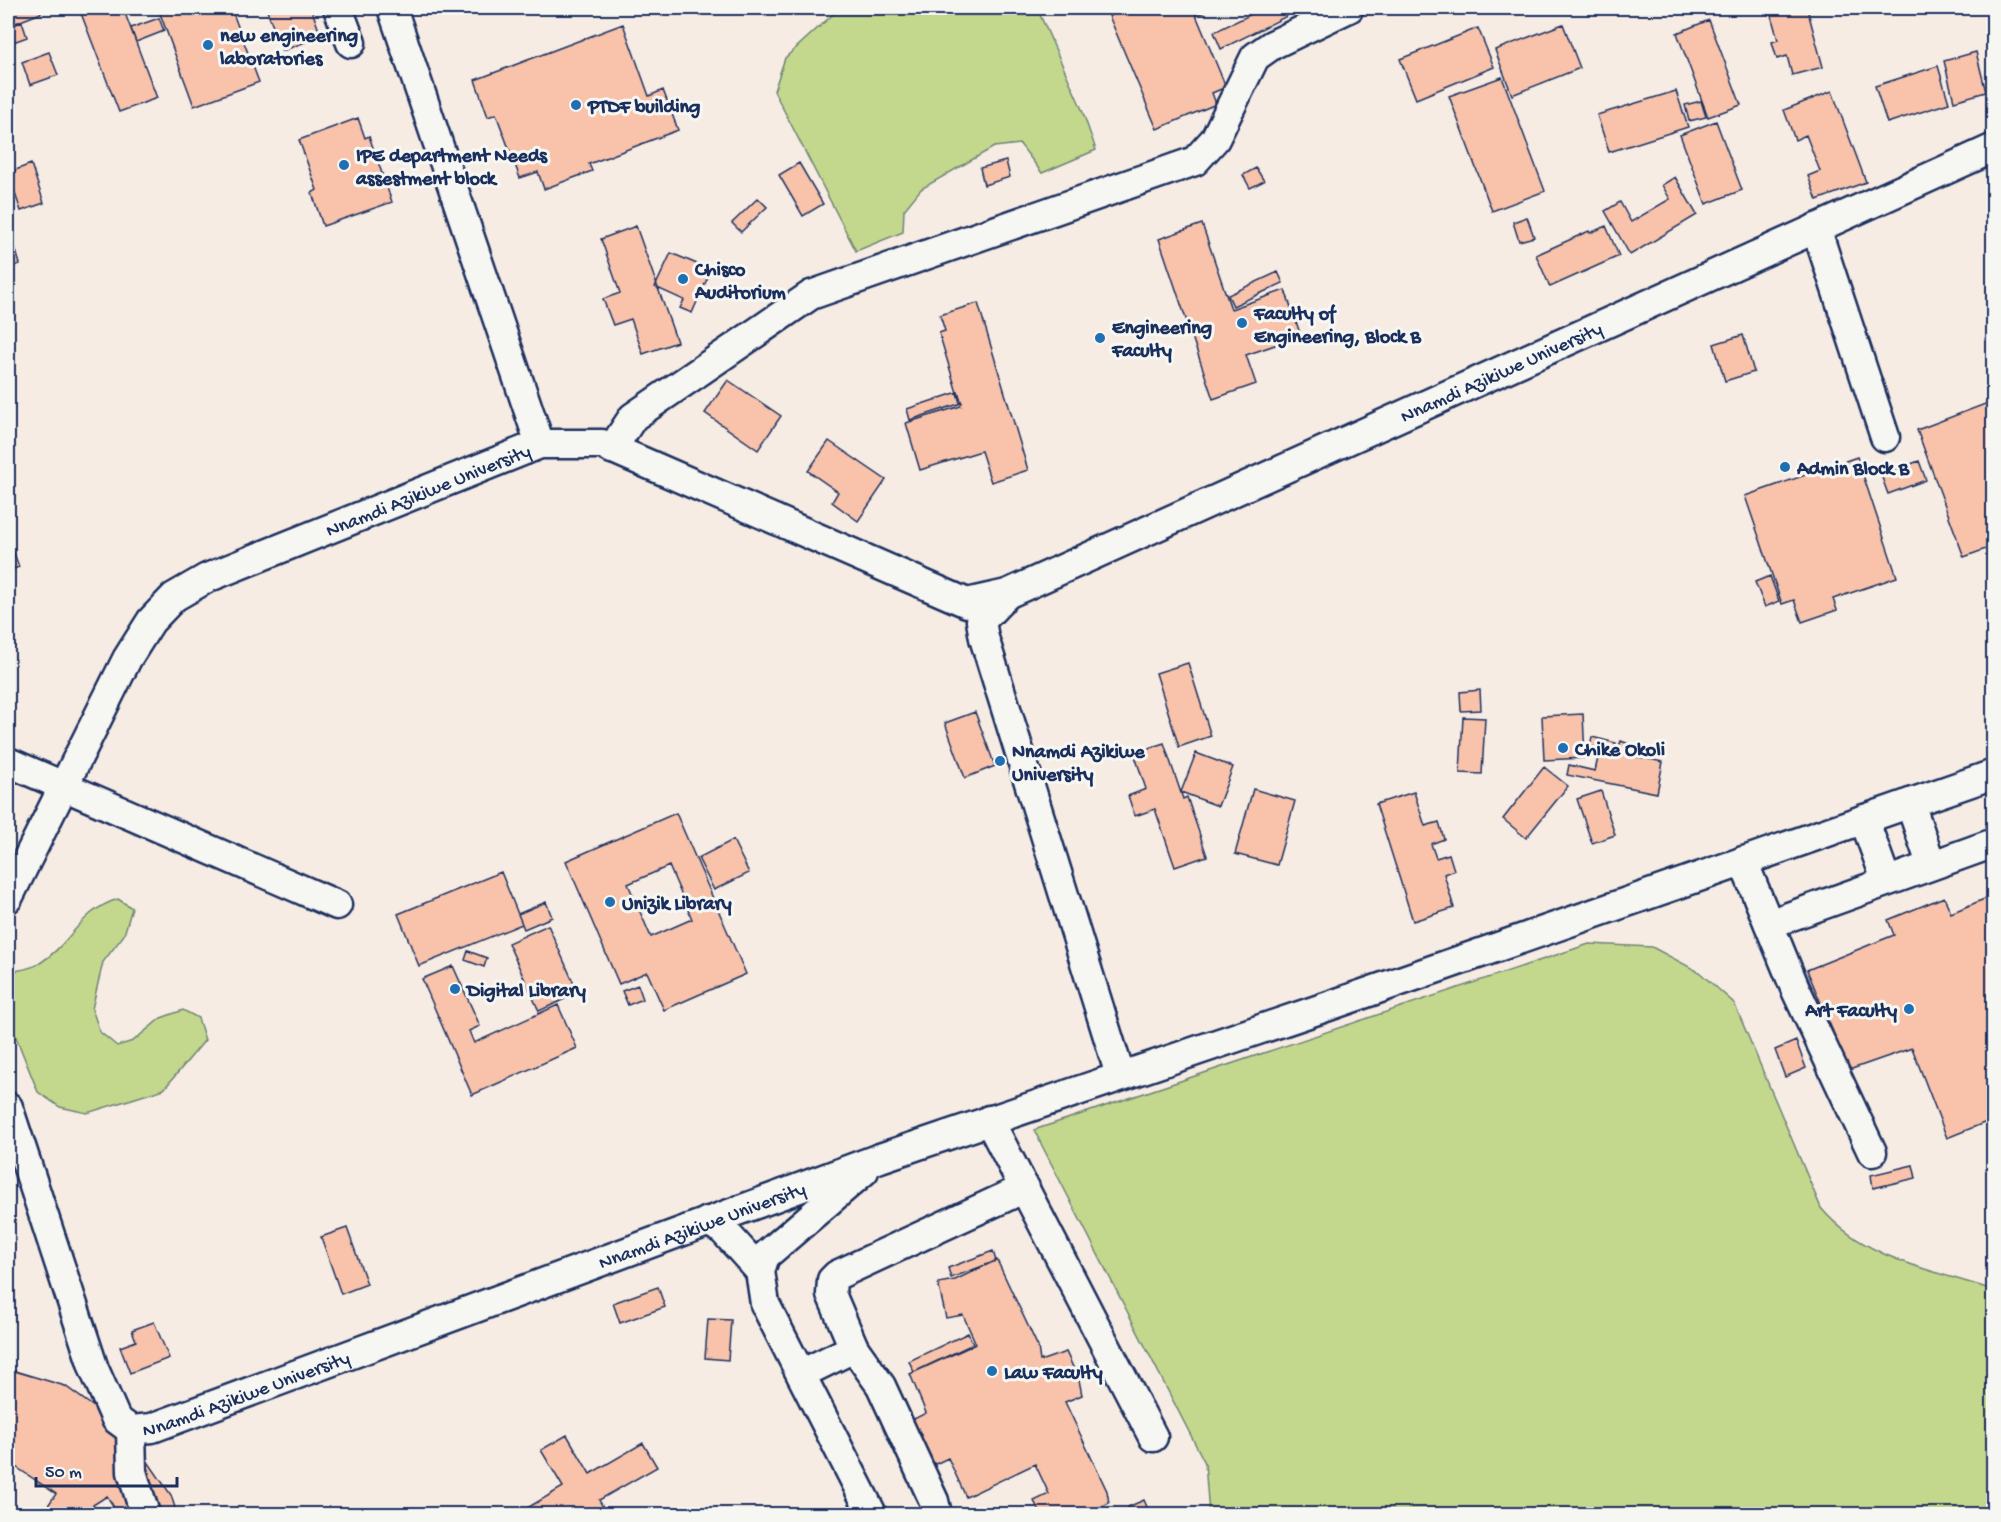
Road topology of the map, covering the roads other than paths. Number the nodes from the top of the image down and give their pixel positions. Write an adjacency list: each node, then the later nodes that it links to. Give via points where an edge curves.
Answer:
1 (339, 8): 4 (street)
2 (392, 8): 8 (street)
3 (1348, 8): 9 (street, via 1272,45 1256,57 1215,139 1195,161 811,295 633,417)
4 (351, 43)
5 (1994, 148): 6 (street, Nnamdi Azikiwe University)
6 (1816, 228): 7 (street); 10 (street, Nnamdi Azikiwe University)
7 (1885, 437)
8 (540, 444): 9 (street, Nnamdi Azikiwe University, via 582,442); 13 (street, Nnamdi Azikiwe University, via 207,578 174,597 151,621 127,659)
9 (612, 449): 10 (street, Nnamdi Azikiwe University)
10 (974, 612): 23 (street)
11 (8, 762): 13 (street)
12 (1994, 774): 14 (street, Nnamdi Azikiwe University)
13 (63, 785): 20 (street, Nnamdi Azikiwe University); 21 (street)
14 (1910, 803): 15 (street, Nnamdi Azikiwe University); 18 (street)
15 (1864, 819): 17 (street, Nnamdi Azikiwe University); 19 (street)
16 (1994, 843): 18 (street)
17 (1743, 861): 22 (street); 23 (street, Nnamdi Azikiwe University)
18 (1931, 864): 19 (street)
19 (1886, 880): 22 (street)
20 (8, 898)
21 (337, 905)
22 (1769, 924): 26 (street)
23 (1120, 1075): 25 (street, Nnamdi Azikiwe University)
24 (8, 1107): 33 (street, Nnamdi Azikiwe University, via 94,1369 116,1419)
25 (989, 1120): 27 (street, Nnamdi Azikiwe University); 28 (street)
26 (1872, 1152)
27 (880, 1158): 29 (street, Nnamdi Azikiwe University); 30 (street, via 765,1256)
28 (1024, 1188): 31 (street, via 837,1275 832,1280 831,1294); 34 (street)
29 (708, 1221): 30 (street, via 723,1230); 33 (street, Nnamdi Azikiwe University, via 152,1428)
30 (760, 1271): 32 (street, via 765,1304)
31 (854, 1348): 32 (street); 37 (street, via 881,1386)
32 (801, 1374): 36 (street)
33 (131, 1430): 35 (street, via 132,1472)
34 (1153, 1437)
35 (145, 1515)
36 (872, 1515)
37 (937, 1515)

